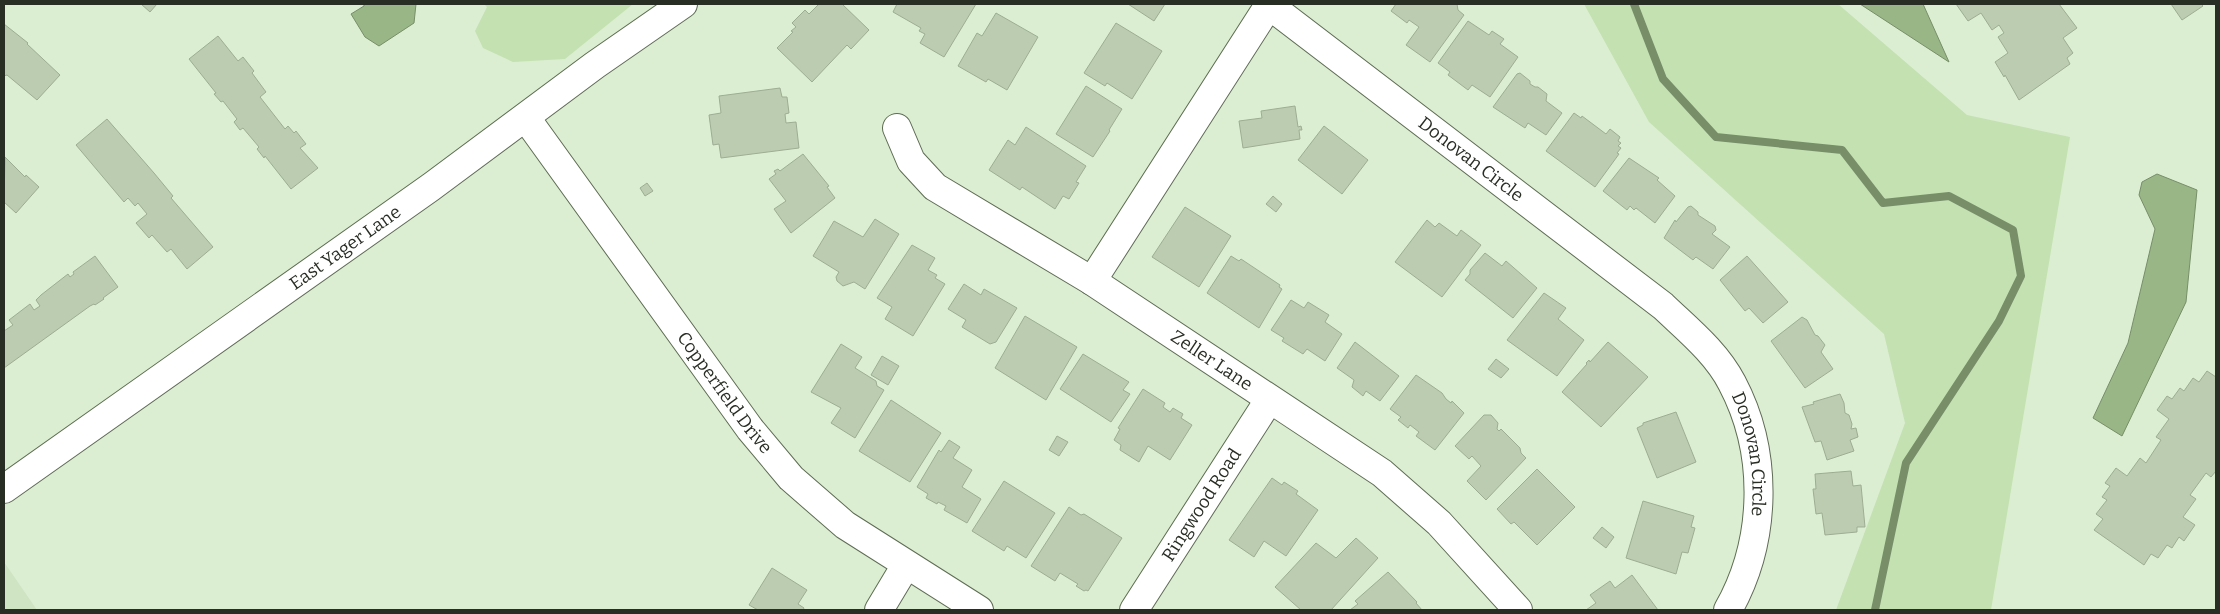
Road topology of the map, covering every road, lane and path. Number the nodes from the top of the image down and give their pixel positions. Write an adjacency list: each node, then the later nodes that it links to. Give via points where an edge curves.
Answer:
1 (683, 4): 2 (street, East Yager Lane)
2 (526, 118): 6 (street, East Yager Lane); 7 (street, Copperfield Drive, via 750,429 785,471 845,525)
3 (897, 128): 4 (street, Zeller Lane, via 911,161 935,187)
4 (1092, 281): 5 (street, Zeller Lane); 12 (street, Donovan Circle, via 1269,5 1663,306 1702,343 1731,382 1751,427 1759,467 1753,545)
5 (1270, 400): 10 (street, Ringwood Road); 11 (street, Zeller Lane, via 1382,473 1440,523)
6 (4, 489)
7 (906, 565): 8 (street); 9 (street, Copperfield Drive)
8 (878, 610)
9 (979, 610)
10 (1134, 610)
11 (1518, 610)
12 (1728, 610)

